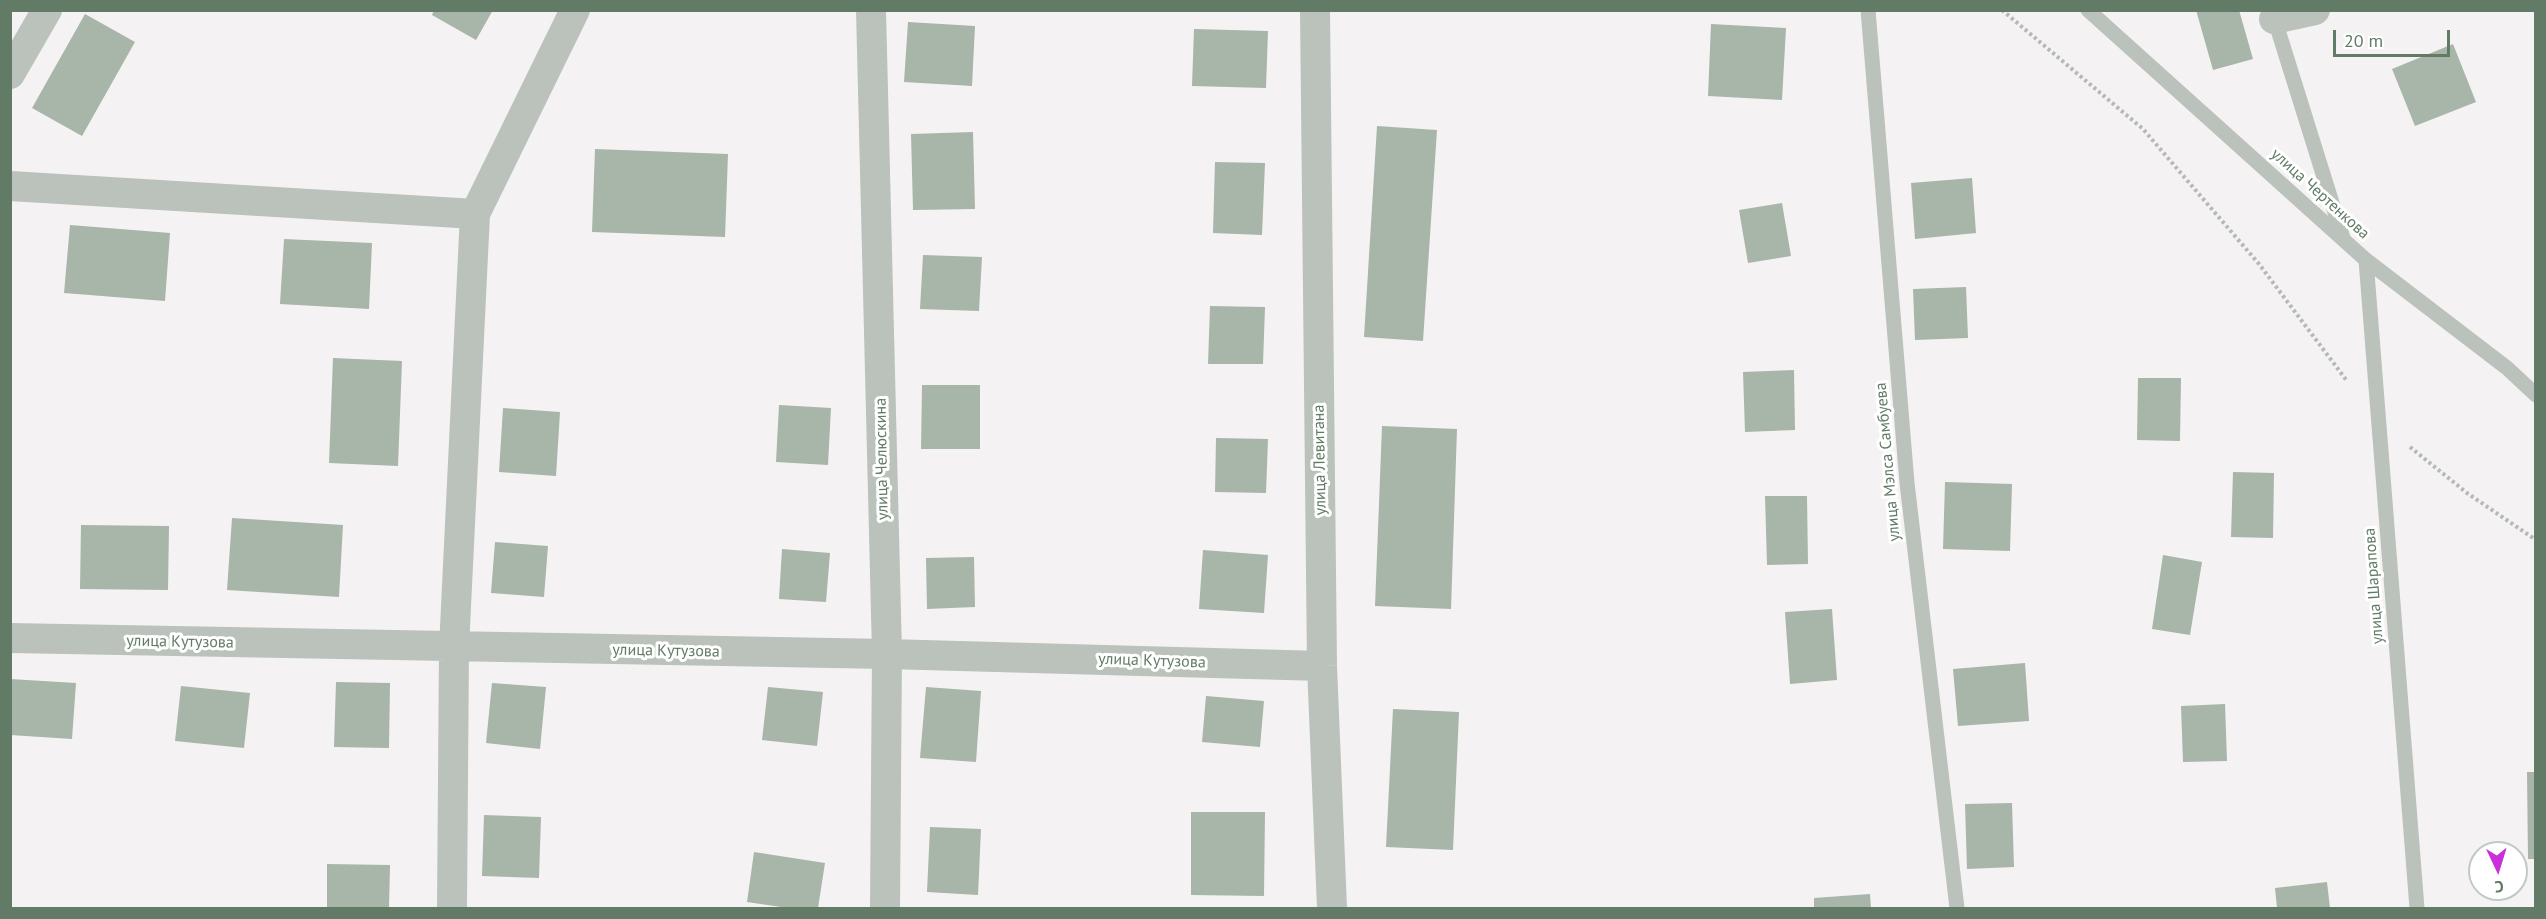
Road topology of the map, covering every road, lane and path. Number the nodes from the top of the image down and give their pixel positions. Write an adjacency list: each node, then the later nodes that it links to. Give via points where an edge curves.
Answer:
1 (47, 10): 10 (street)
2 (575, 10): 12 (street)
3 (871, 10): 20 (street, улица Челюскина)
4 (1316, 10): 21 (street, улица Левитана)
5 (1869, 10): 25 (lane, улица Мэлса Самбуева, via 1907,483)
6 (2002, 10): 16 (path, via 2143,129 2259,264)
7 (2088, 10): 13 (lane, улица Чертенкова)
8 (2315, 10): 9 (street)
9 (2274, 15): 13 (lane)
10 (10, 74)
11 (10, 186): 12 (street)
12 (475, 214): 19 (street)
13 (2343, 238): 14 (lane, улица Чертенкова)
14 (2366, 260): 15 (lane, улица Чертенкова); 16 (lane, улица Шарапова)
15 (2535, 395)
16 (2380, 423): 17 (path, via 2467,493); 26 (lane, улица Шарапова)
17 (2535, 540)
18 (10, 639): 19 (street, улица Кутузова)
19 (454, 648): 20 (street, улица Кутузова); 22 (street)
20 (887, 654): 21 (street, улица Кутузова); 23 (street, улица Челюскина)
21 (1322, 666): 24 (street, улица Левитана)
22 (452, 909)
23 (885, 909)
24 (1332, 909)
25 (1956, 909)
26 (2417, 909)

